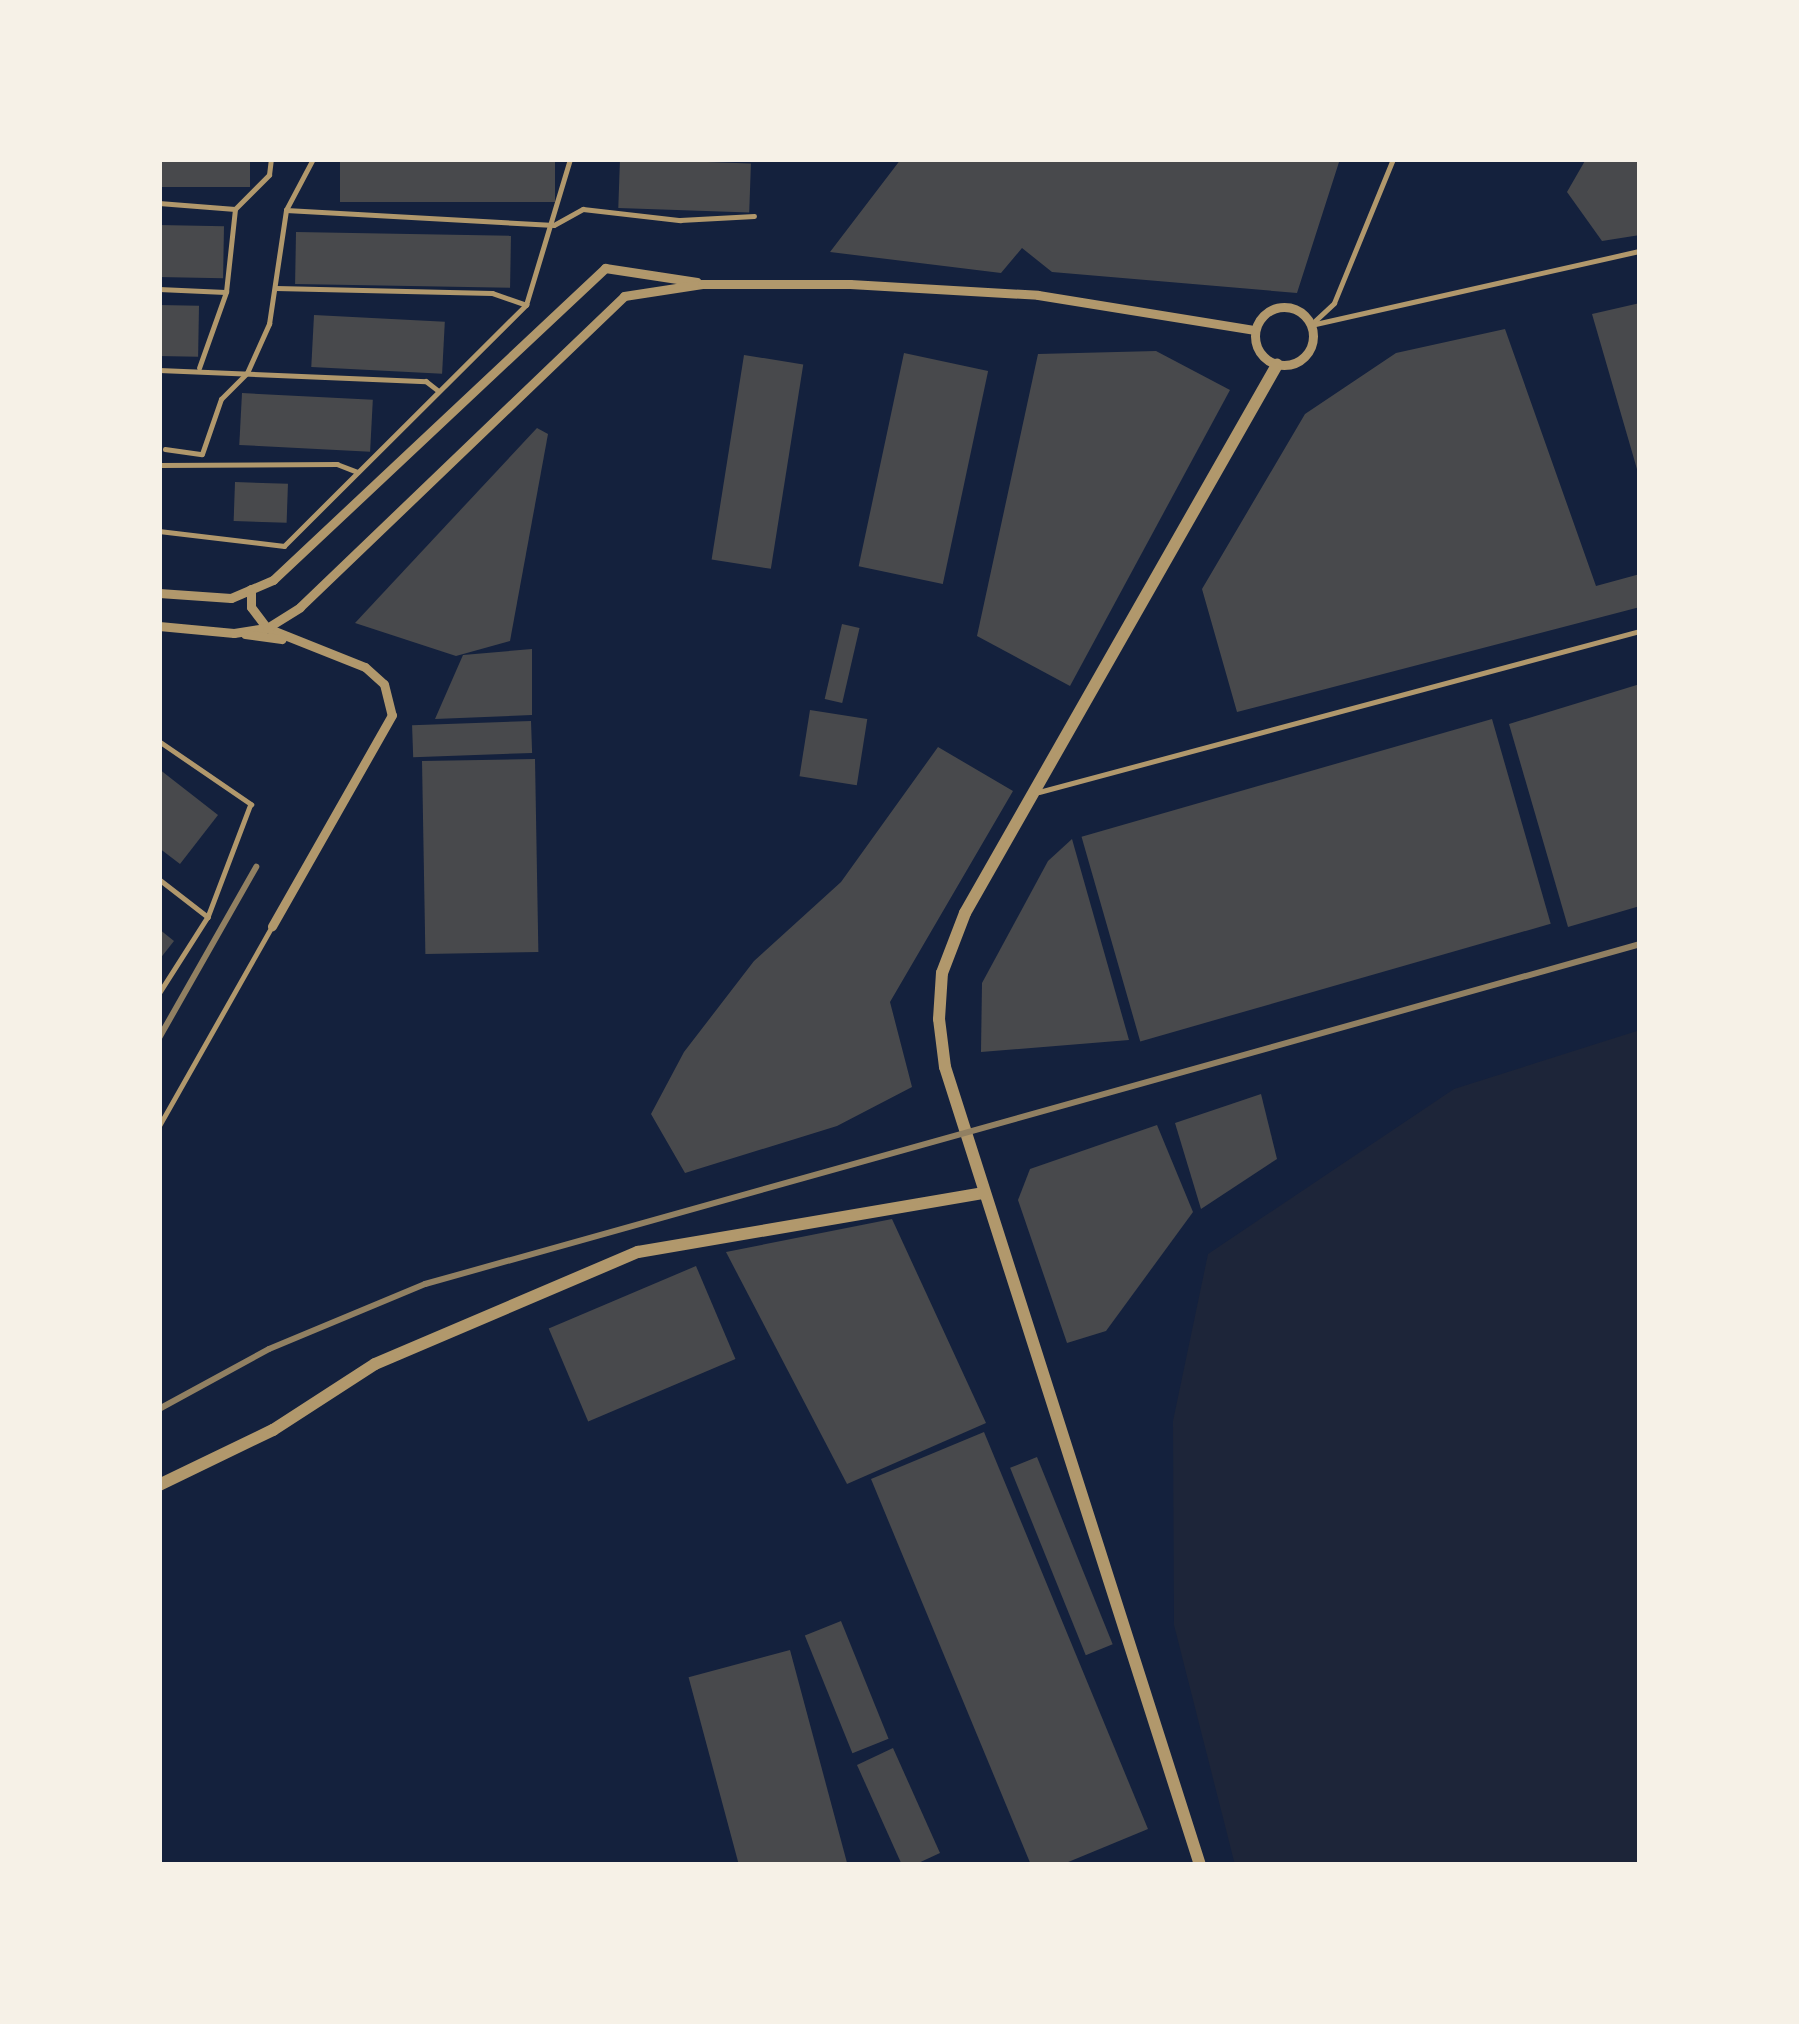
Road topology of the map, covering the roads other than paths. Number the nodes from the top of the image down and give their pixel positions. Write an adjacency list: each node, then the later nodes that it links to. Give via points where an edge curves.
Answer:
1 (271, 159): 6 (lane, via 269,175)
2 (313, 159): 7 (lane)
3 (570, 159): 9 (lane)
4 (1393, 159): 16 (lane, via 1334,303)
5 (159, 203): 6 (lane)
6 (235, 208): 14 (lane)
7 (286, 210): 9 (lane); 12 (lane)
8 (754, 216): 9 (lane, via 680,220 583,209)
9 (554, 225): 15 (lane)
10 (1640, 251): 16 (lane)
11 (702, 284): 17 (street, via 1038,295); 28 (street, via 662,271 605,268 272,580); 31 (street, via 605,307 300,607)
12 (273, 288): 15 (lane, via 492,292); 21 (lane, via 269,324)
13 (159, 289): 14 (lane)
14 (226, 292): 19 (lane)
15 (526, 304): 22 (lane)
16 (1310, 325): 17 (street, via 1281,307); 18 (street, via 1309,351)
17 (1256, 330): 18 (street, via 1262,356)
18 (1277, 365): 36 (street)
19 (200, 368): 20 (lane); 21 (lane)
20 (159, 370)
21 (247, 373): 22 (lane, via 426,381); 23 (lane, via 221,399 202,454)
22 (440, 391): 25 (lane)
23 (162, 448): 24 (lane)
24 (161, 465): 25 (lane, via 337,464); 26 (lane)
25 (358, 472): 27 (lane, via 284,547)
26 (159, 493)
27 (159, 531)
28 (251, 590): 29 (street, via 231,598); 31 (street, via 251,607)
29 (159, 593)
30 (159, 626): 33 (street)
31 (267, 628): 33 (street); 34 (street)
32 (1640, 631): 36 (lane)
33 (234, 633): 34 (street)
34 (286, 639): 39 (street, via 365,667 384,684 392,715)
35 (159, 741): 38 (lane, via 251,804)
36 (1034, 794): 42 (street, via 965,914 942,973 945,1067)
37 (159, 879): 38 (lane)
38 (208, 917): 40 (lane)
39 (272, 926): 41 (lane)
40 (159, 994)
41 (159, 1126)
42 (983, 1193): 43 (street, via 638,1252 375,1364 273,1430); 44 (street)
43 (159, 1485)
44 (1200, 1865)

